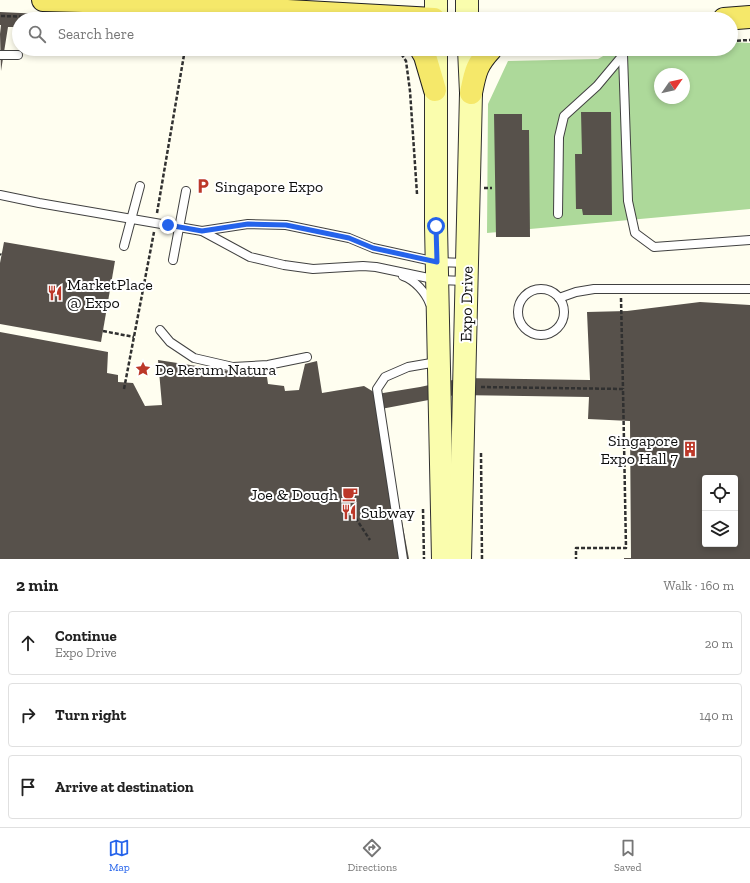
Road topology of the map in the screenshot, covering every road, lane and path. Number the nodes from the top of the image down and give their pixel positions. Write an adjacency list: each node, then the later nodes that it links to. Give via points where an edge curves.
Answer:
1 (43, 0): 4 (main road)
2 (436, 0): 5 (street)
3 (467, 0): 6 (street)
4 (288, 12)
5 (435, 12)
6 (467, 12)
7 (750, 16): 8 (main road)
8 (738, 17)
9 (750, 40): 10 (path)
10 (738, 41)
11 (0, 55): 12 (lane)
12 (12, 55)
13 (403, 56): 25 (path, via 406,61 410,91)
14 (425, 56): 20 (main road)
15 (436, 56): 20 (street, Expo Drive)
16 (469, 56): 21 (street, Expo Drive)
17 (484, 56): 21 (main road, via 476,70)
18 (621, 56): 26 (lane, via 598,86 564,116 559,137)
19 (624, 56): 30 (lane, via 628,201 635,232 654,246)
20 (435, 90): 34 (street, Expo Drive)
21 (471, 93): 35 (street, Expo Drive)
22 (140, 186): 27 (lane)
23 (186, 191): 28 (lane)
24 (0, 195): 27 (lane)
25 (417, 198)
26 (558, 214)
27 (131, 218): 28 (lane); 31 (lane)
28 (180, 227): 29 (lane); 32 (lane)
29 (202, 231): 33 (lane, via 250,257 284,265 313,269); 34 (lane, via 248,224 286,225 342,237)
30 (750, 240)
31 (124, 246)
32 (173, 260)
33 (376, 267): 34 (lane); 39 (lane, Expo Drive, via 406,277 418,285 428,298)
34 (437, 271): 35 (lane); 35 (lane); 39 (street, Expo Drive)
35 (467, 272): 51 (street, Expo Drive)
36 (620, 289): 37 (lane); 38 (lane, via 594,289); 46 (path)
37 (750, 289)
38 (559, 298): 38 (lane, via 564,315 555,330 547,334 538,334 522,325 518,317 518,308 527,293 535,289 544,289)
39 (438, 328): 44 (street, Expo Drive)
40 (160, 330): 43 (lane, via 170,342 194,358 232,367 268,365)
41 (103, 331): 42 (path)
42 (134, 337)
43 (307, 357)
44 (438, 362): 49 (lane, via 408,367 385,377 377,389); 50 (street, Expo Drive)
45 (481, 387): 46 (path)
46 (623, 389): 52 (path, via 626,548 576,548)
47 (349, 508): 48 (path)
48 (370, 540)
49 (403, 559)
50 (443, 559)
51 (460, 559)
52 (576, 559)

